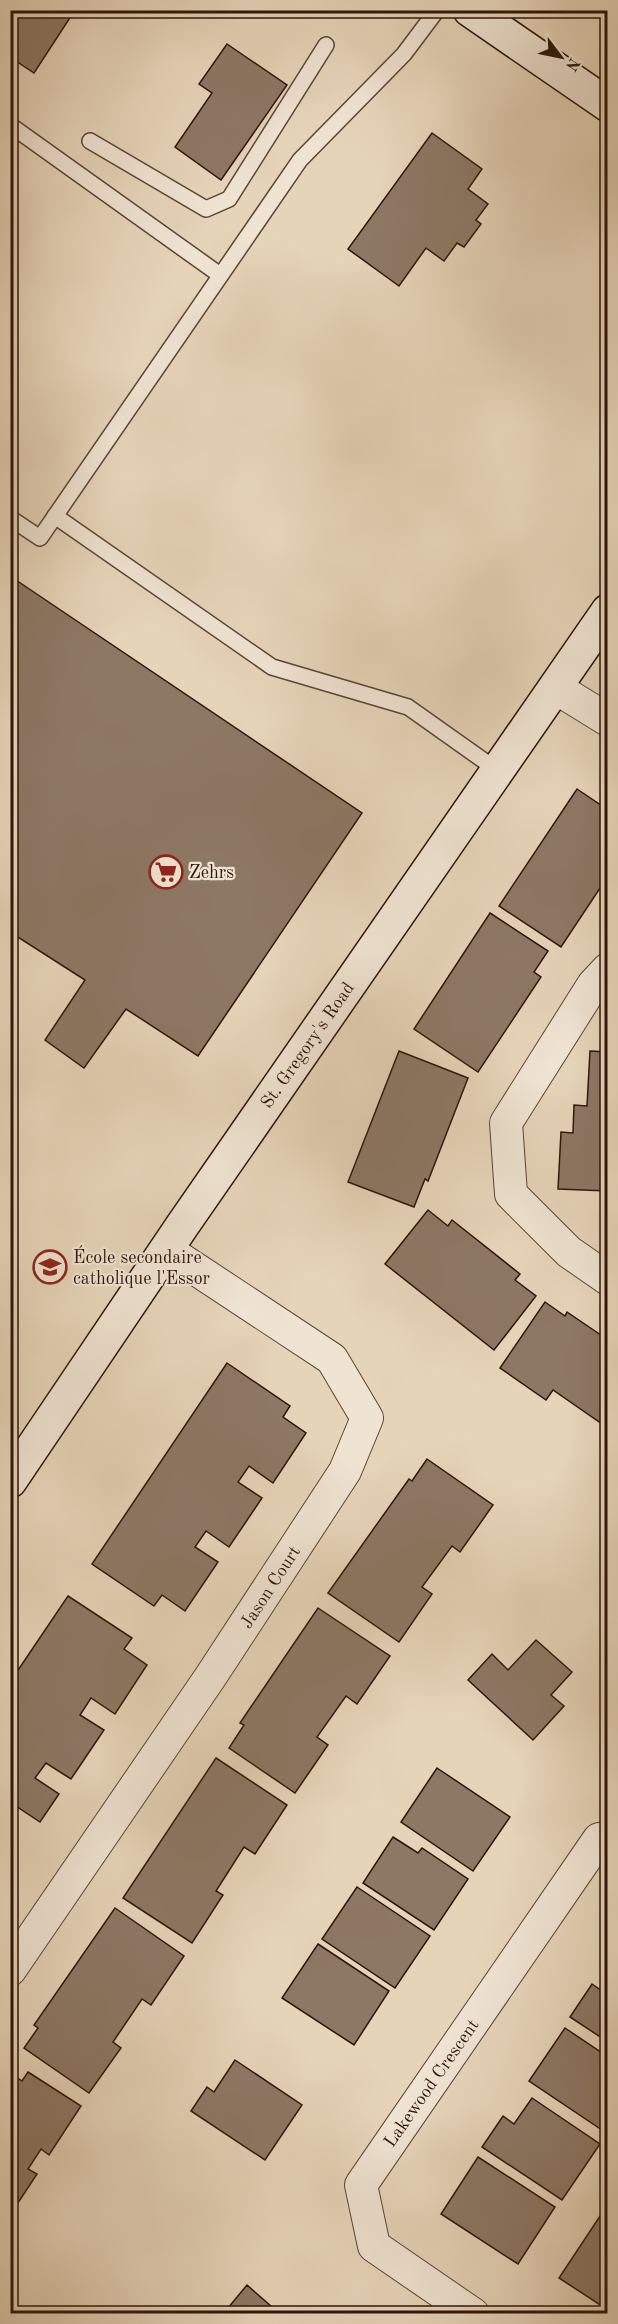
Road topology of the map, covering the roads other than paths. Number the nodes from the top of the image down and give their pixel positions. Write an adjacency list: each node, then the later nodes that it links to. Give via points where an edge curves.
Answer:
1 (437, 10): 7 (lane, via 404,54 300,160)
2 (470, 10): 4 (street)
3 (326, 45): 6 (lane, via 229,199 206,209)
4 (608, 105)
5 (10, 125): 7 (lane)
6 (90, 141)
7 (220, 275): 8 (lane)
8 (55, 516): 9 (lane, via 40,537); 13 (lane, via 272,667 408,707)
9 (10, 518)
10 (608, 611): 11 (street, St. Gregory's Road)
11 (556, 688): 12 (street); 13 (street, St. Gregory's Road)
12 (608, 720)
13 (498, 770): 15 (street, St. Gregory's Road)
14 (608, 969): 16 (street, via 593,985 506,1123 511,1194 569,1252)
15 (167, 1250): 17 (street, St. Gregory's Road); 19 (street, Jason Court, via 332,1359 368,1418 345,1471 211,1676)
16 (608, 1279)
17 (10, 1482)
18 (608, 1837): 20 (street, Lakewood Crescent, via 599,1839 361,2185 374,2247)
19 (10, 1970)
20 (473, 2313)

